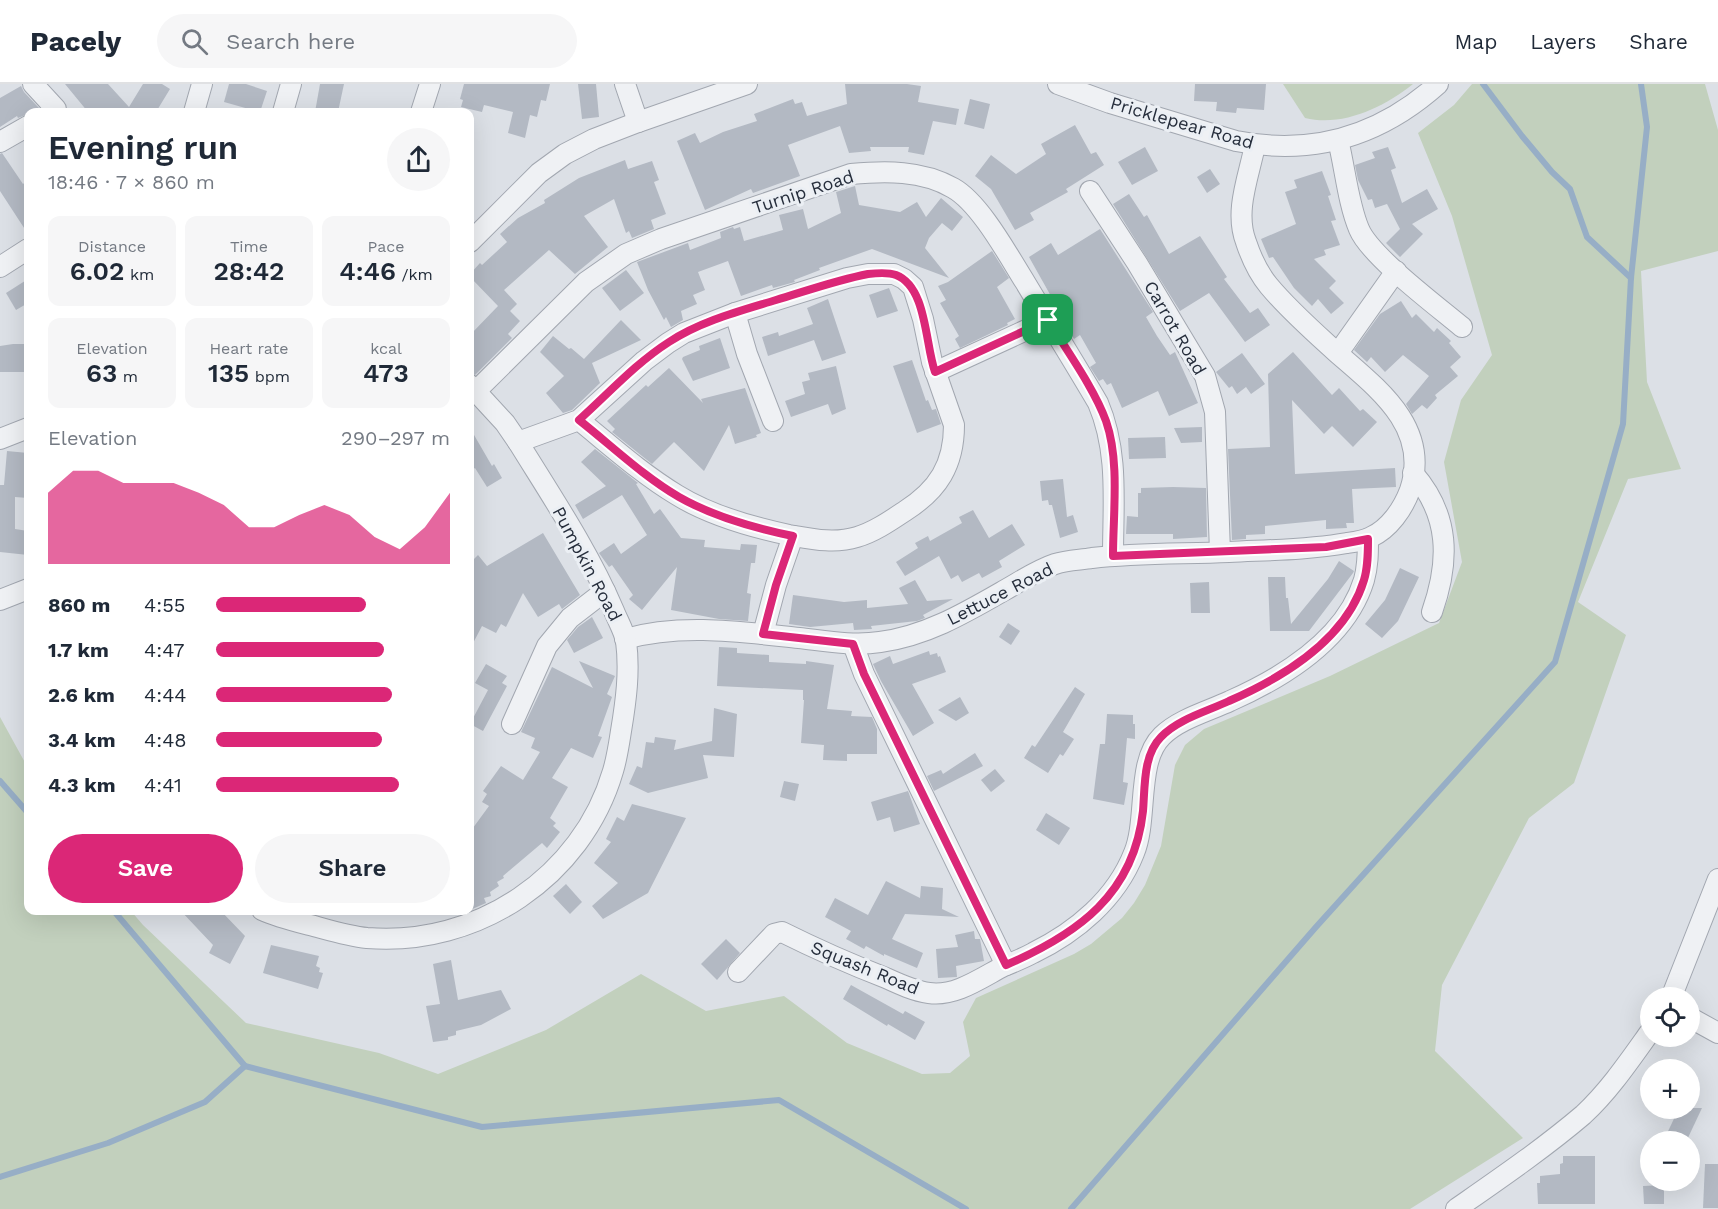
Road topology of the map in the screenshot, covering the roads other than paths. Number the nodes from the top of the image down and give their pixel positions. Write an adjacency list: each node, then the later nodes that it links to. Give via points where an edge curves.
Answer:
1 (33, 84): 9 (street)
2 (202, 84): 10 (street)
3 (291, 84): 11 (street)
4 (430, 84): 12 (street)
5 (625, 84): 13 (street)
6 (747, 84): 13 (street)
7 (1058, 84): 17 (street, Pricklepear Road)
8 (1437, 84): 15 (street, Pricklepear Road, via 1390,120)
9 (51, 108)
10 (195, 108)
11 (284, 108)
12 (422, 108)
13 (638, 122): 19 (street, via 565,154 539,173)
14 (24, 128): 16 (street)
15 (1338, 140): 17 (street, Pricklepear Road, via 1292,147); 22 (street, via 1359,230 1371,249)
16 (0, 142)
17 (1255, 145): 26 (street, Lettuce Road, via 1241,216 1246,243 1266,283)
18 (1090, 190): 38 (street, Carrot Road, via 1205,376 1215,412)
19 (474, 238)
20 (24, 252): 21 (street)
21 (0, 267)
22 (1396, 271): 25 (street); 26 (street)
23 (735, 313): 27 (street, via 847,278 894,274 913,287); 30 (street, via 668,343); 31 (street)
24 (1048, 320): 27 (street); 28 (street, Turnip Road, via 1001,243 959,192 914,174 851,174 626,254 586,282); 39 (street, Turnip Road, via 1106,422 1113,470)
25 (1462, 327)
26 (1338, 353): 35 (street, Lettuce Road, via 1372,382 1399,414 1412,446)
27 (935, 372): 36 (street, via 954,425 952,456 942,476 922,500 891,521 856,537 820,541)
28 (474, 387)
29 (474, 389): 34 (street, Pumpkin Road)
30 (579, 420): 34 (street); 36 (street, via 679,497 742,523)
31 (773, 421)
32 (24, 430): 33 (street)
33 (0, 439)
34 (518, 442): 41 (street, Pumpkin Road)
35 (1413, 473): 37 (street, Lettuce Road, via 1400,510); 43 (street, via 1433,501 1444,542 1441,586)
36 (793, 536): 44 (street)
37 (1368, 539): 38 (street, Lettuce Road, via 1326,547); 50 (street, via 1364,579 1353,606 1326,640 1266,683 1180,724 1154,745 1135,853 1102,904 1062,937)
38 (1220, 552): 39 (street, Lettuce Road)
39 (1113, 556): 46 (street, Lettuce Road, via 1054,564 936,627 897,640)
40 (24, 591): 42 (street)
41 (605, 591): 45 (street, Pumpkin Road); 47 (street, via 570,618 547,646)
42 (0, 600)
43 (1432, 612)
44 (763, 634): 45 (street, Lettuce Road, via 671,630); 46 (street, Lettuce Road)
45 (625, 639): 49 (street, Pumpkin Road, via 627,688 613,771 588,825 540,883 474,923 427,936 366,938)
46 (853, 644): 50 (street)
47 (512, 724)
48 (1718, 879): 52 (street)
49 (280, 915)
50 (1006, 965): 51 (street, Squash Road, via 958,989 928,993 834,958 782,932 774,934)
51 (738, 972)
52 (1675, 987)
53 (1700, 1023): 54 (street)
54 (1718, 1033)
55 (1640, 1046): 56 (street, via 1584,1113)
56 (1456, 1209)

